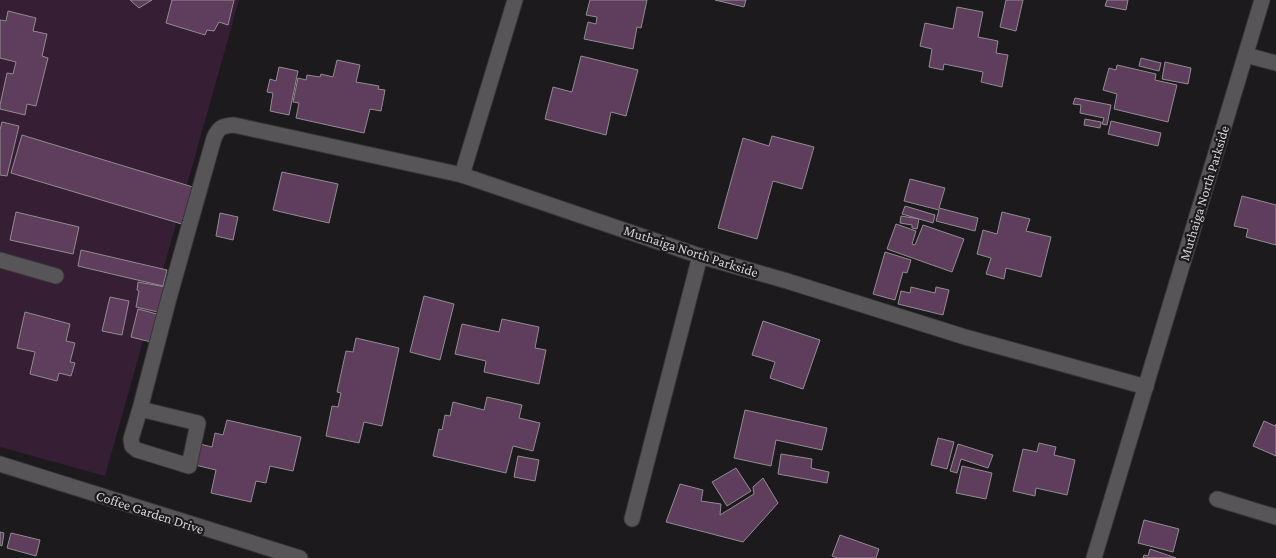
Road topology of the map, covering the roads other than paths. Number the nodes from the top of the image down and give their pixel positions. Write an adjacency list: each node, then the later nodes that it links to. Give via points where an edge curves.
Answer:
1 (515, 0): 5 (street)
2 (1262, 0): 3 (street, Muthaiga North Parkside)
3 (1246, 55): 4 (street); 9 (street, Muthaiga North Parkside)
4 (1276, 63)
5 (462, 175): 6 (street, Muthaiga North Parkside); 10 (street, Muthaiga North Parkside, via 234,125 223,126 214,138)
6 (700, 256): 9 (street, Muthaiga North Parkside, via 965,337); 14 (street)
7 (0, 260): 8 (street)
8 (56, 276)
9 (1146, 386): 17 (street, Muthaiga North Parkside)
10 (140, 409): 10 (street, via 198,423 189,466 132,446)
11 (0, 464): 15 (street, Coffee Garden Drive)
12 (1217, 500): 13 (street)
13 (1276, 517)
14 (632, 519)
15 (278, 555): 16 (street, Coffee Garden Drive)
16 (300, 558)
17 (1094, 558)

